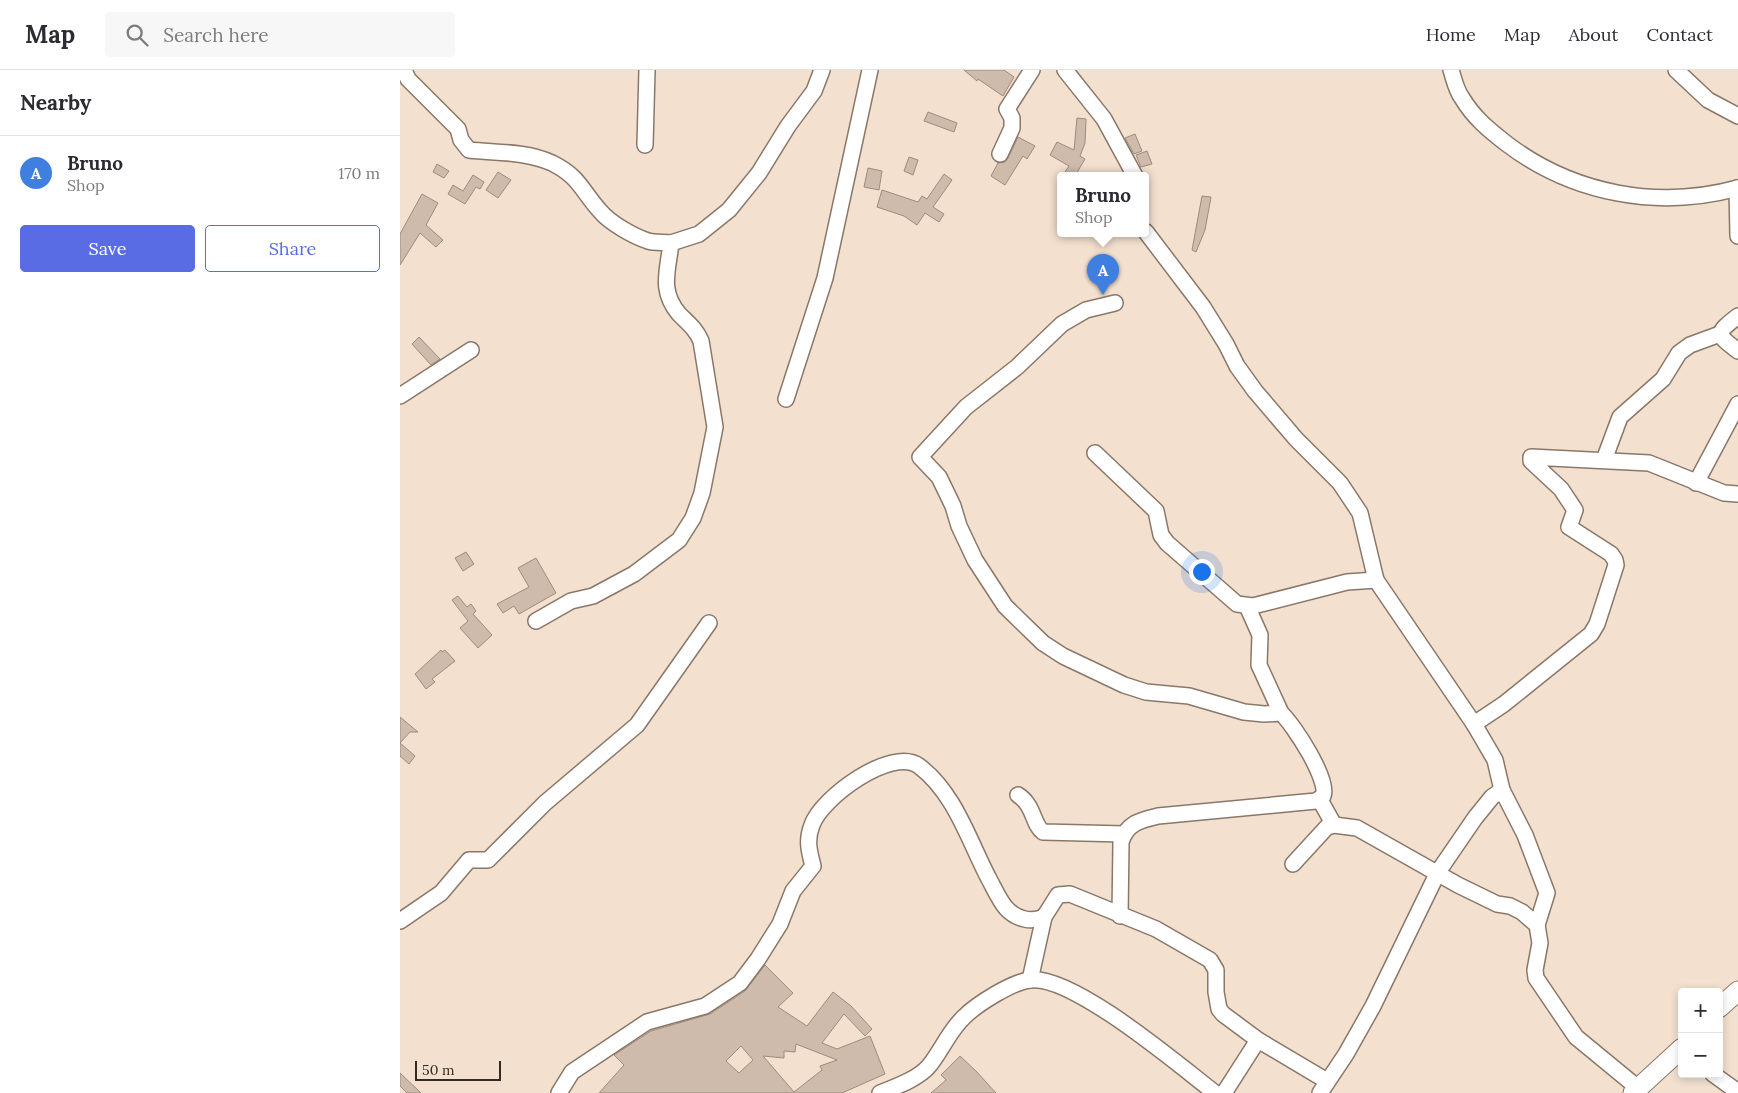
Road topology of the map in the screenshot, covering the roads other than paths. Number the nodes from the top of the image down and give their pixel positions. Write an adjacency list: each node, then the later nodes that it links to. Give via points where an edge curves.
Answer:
1 (404, 70): 16 (street, via 408,79 458,129 469,150 500,150 553,164 581,184 600,211 620,226 648,241)
2 (647, 70): 10 (street)
3 (822, 70): 16 (street, via 814,91 760,173 729,210 699,234)
4 (870, 70): 23 (street, via 826,278)
5 (1032, 70): 11 (street, via 1007,110 1012,118 1012,128)
6 (1064, 70): 12 (street, via 1104,119)
7 (1451, 70): 13 (street, via 1462,99 1483,126 1524,156 1561,176 1641,198 1700,196)
8 (1676, 70): 9 (street, via 1708,100)
9 (1738, 116)
10 (646, 144)
11 (1000, 154)
12 (1133, 172)
13 (1738, 188): 15 (street)
14 (1149, 236): 29 (street, via 1203,307 1255,391 1349,496 1360,514)
15 (1738, 236)
16 (671, 243): 31 (street, via 666,290 672,304 698,333 715,427 702,493 693,518 679,540 634,574)
17 (1115, 303): 33 (street, via 1086,310 1062,324 1017,367 966,407 920,457 938,477 975,560 1005,606 1043,643 1063,656 1146,692 1189,696 1244,712)
18 (1738, 316): 19 (street)
19 (1720, 334): 21 (street); 26 (street, via 1685,349 1663,379 1620,417)
20 (471, 350): 22 (street)
21 (1738, 351)
22 (400, 396)
23 (786, 399)
24 (1738, 404): 27 (street)
25 (1095, 452): 30 (street, via 1156,511 1160,535 1167,543 1237,604)
26 (1604, 460): 27 (street, via 1649,464); 34 (street, via 1535,456 1530,459 1561,489 1575,510 1569,527 1611,554 1615,560 1598,624 1586,639)
27 (1696, 483): 28 (street, via 1724,493)
28 (1738, 494)
29 (1376, 580): 30 (street, via 1347,582); 34 (street)
30 (1247, 606): 33 (street, via 1260,635 1259,665)
31 (536, 621)
32 (709, 623): 44 (street, via 637,724 544,803 488,860 469,860 441,893)
33 (1281, 713): 37 (street, via 1299,736 1325,786)
34 (1474, 724): 35 (street, via 1495,760)
35 (1502, 790): 41 (street, via 1475,818); 45 (street, via 1522,829 1547,893)
36 (1018, 795): 39 (street, via 1024,799 1042,832)
37 (1320, 800): 38 (street); 39 (street, via 1158,816 1137,821)
38 (1334, 824): 40 (street, via 1320,832); 41 (street, via 1357,828)
39 (1124, 834): 42 (street, via 1121,842)
40 (1294, 864)
41 (1438, 872): 45 (street, via 1497,904 1522,912); 52 (street, via 1373,1006)
42 (1120, 916): 43 (street, via 1063,894 1058,895); 49 (street, via 1156,929 1213,963 1219,1009)
43 (1044, 917): 46 (street); 55 (street, via 1027,920 1005,908 962,822 939,787 918,765 899,761 855,780 820,811 812,824 807,846 813,866 793,892 780,924 740,983 705,1006 638,1027 572,1072)
44 (400, 921)
45 (1537, 925): 53 (street, via 1540,943 1536,978 1576,1037)
46 (1030, 980): 56 (street, via 1002,991 969,1012 952,1029 928,1068); 57 (street, via 1062,988 1095,1004)
47 (1738, 991): 48 (main road)
48 (1723, 1004)
49 (1258, 1040): 52 (street); 58 (street)
50 (1678, 1052): 53 (main road)
51 (1719, 1078): 54 (street)
52 (1324, 1087)
53 (1635, 1090)
54 (1738, 1092)
55 (559, 1093)
56 (880, 1093)
57 (1215, 1093)
58 (1224, 1093)

